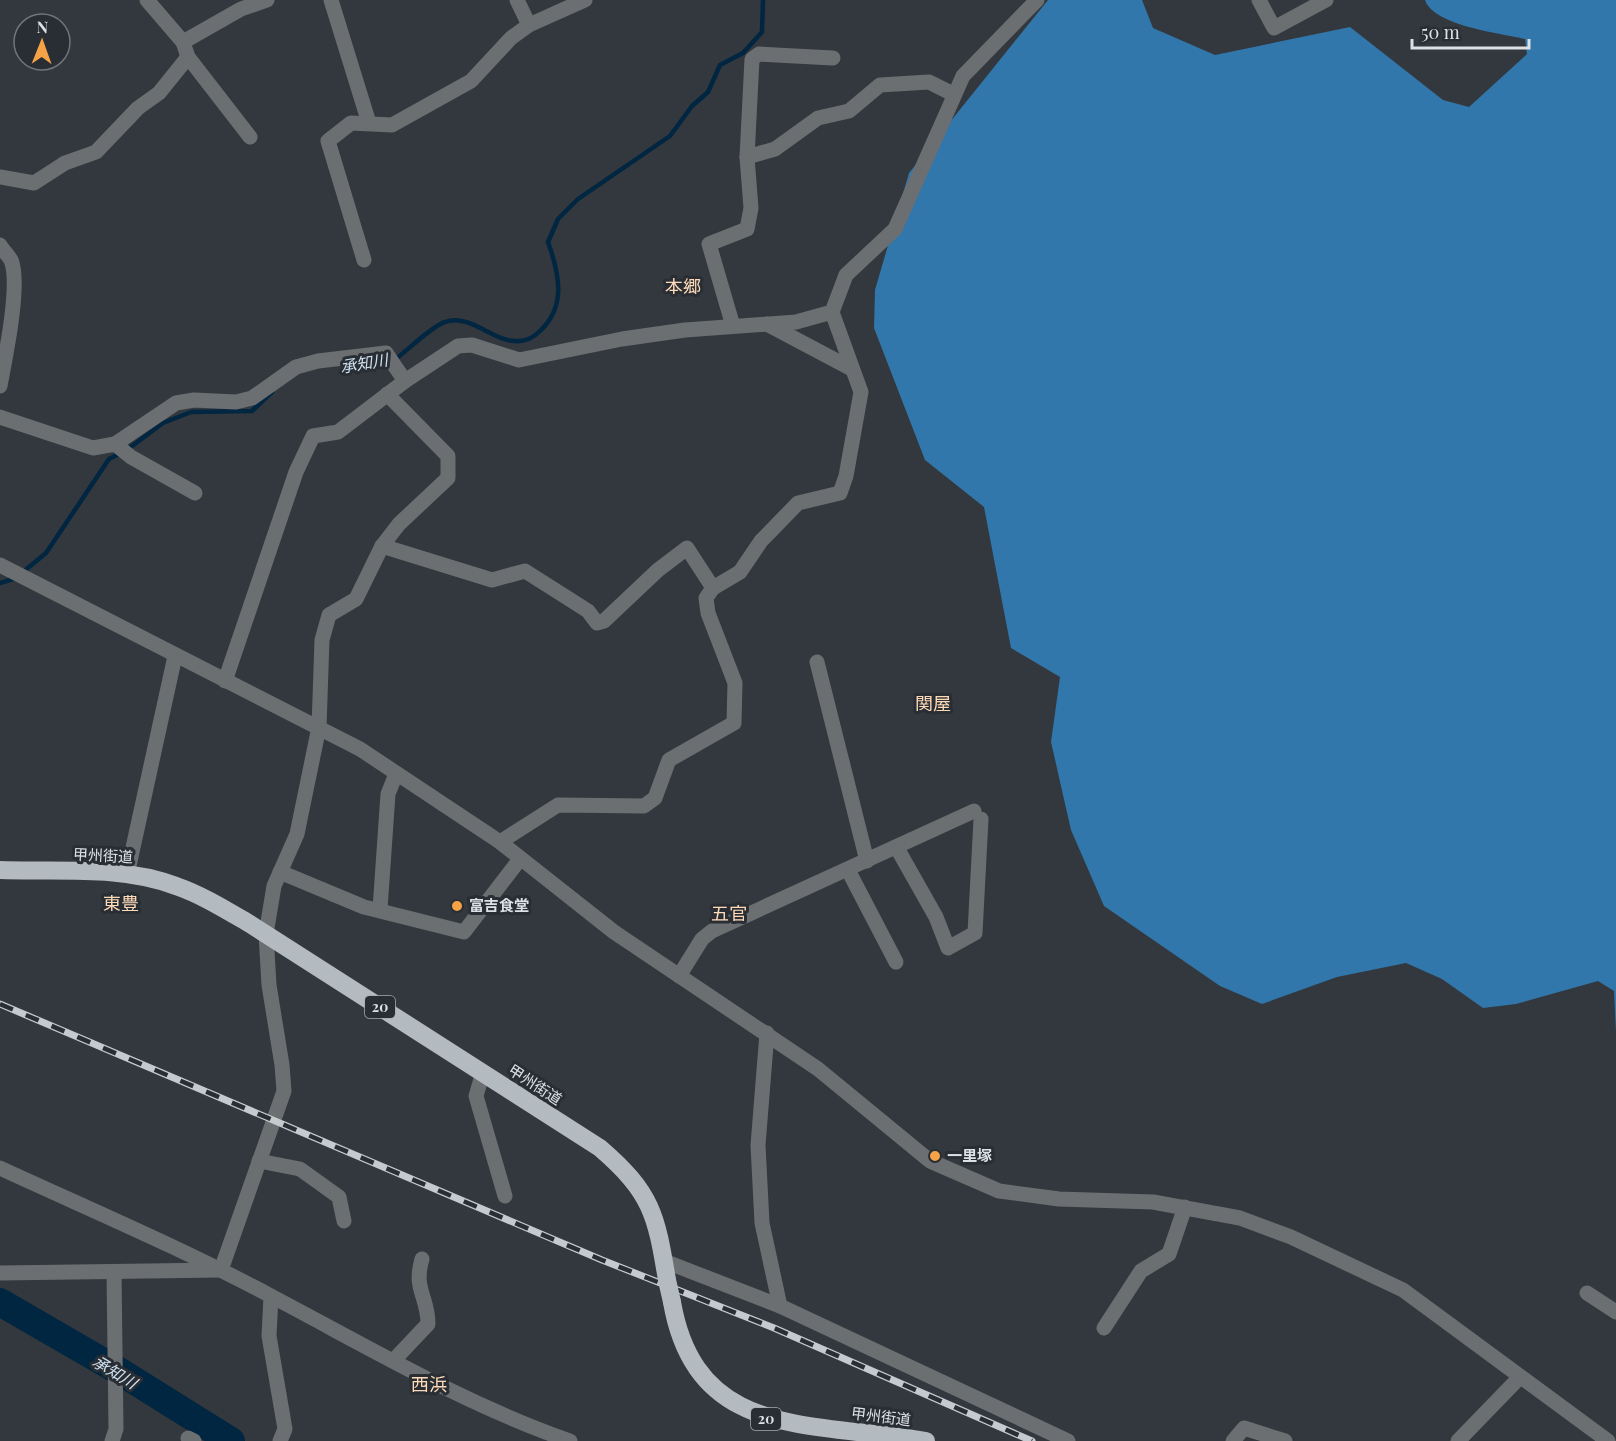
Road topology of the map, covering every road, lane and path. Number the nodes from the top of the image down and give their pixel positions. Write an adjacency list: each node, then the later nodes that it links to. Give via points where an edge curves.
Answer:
1 (147, 0): 10 (street)
2 (267, 0): 10 (street, via 241,9)
3 (331, 0): 14 (street)
4 (517, 0): 9 (street)
5 (585, 0): 9 (street)
6 (1037, 0): 13 (street, via 963,76)
7 (1259, 0): 8 (street, via 1274,28)
8 (1326, 0)
9 (529, 25): 14 (street, via 471,81 392,125)
10 (183, 42): 11 (street)
11 (188, 57): 15 (street); 17 (street, via 159,93 138,108 96,152 65,163 34,183)
12 (833, 58): 16 (street, via 759,54 752,59)
13 (953, 94): 16 (street, via 929,82 880,85 849,111 818,118 775,149); 20 (street, via 896,229 846,275)
14 (369, 123): 19 (street, via 351,123 328,141)
15 (250, 137)
16 (747, 157): 22 (street, via 751,208 747,229 709,244)
17 (0, 177)
18 (0, 245): 25 (street, via 11,261 13,282)
19 (364, 260)
20 (832, 312): 21 (street); 23 (street)
21 (767, 324): 22 (street); 23 (street)
22 (733, 326): 24 (street, via 622,339 519,360 472,345 458,346)
23 (852, 369): 32 (street, via 861,392 840,493 798,503 761,541 740,572)
24 (405, 381): 26 (street); 28 (street, via 380,353 318,361 296,367 252,398 176,403)
25 (0, 386)
26 (387, 394): 30 (street, via 448,456 450,466 448,478 399,524); 35 (street, via 338,432 313,436 296,472)
27 (0, 417): 28 (street, via 93,448)
28 (122, 450): 29 (street)
29 (195, 493)
30 (382, 546): 32 (street, via 492,580 525,571 588,611 597,623 687,548); 36 (street, via 356,599 329,615 322,640)
31 (12, 572): 33 (street)
32 (713, 588): 38 (street, via 706,598 708,614 735,683 734,723 669,760 655,798 644,806 558,805)
33 (175, 656): 35 (street); 45 (street)
34 (817, 662): 41 (street)
35 (225, 681): 36 (street)
36 (319, 727): 37 (street); 44 (street, via 297,834)
37 (396, 774): 38 (street); 46 (street, via 388,794)
38 (500, 842): 40 (street)
39 (897, 848): 39 (street, via 977,815 975,933 948,948 936,917); 41 (street)
40 (520, 859): 46 (street, via 464,932); 49 (street, via 614,932)
41 (867, 861): 43 (street)
42 (0, 870): 45 (highway, 甲州街道 / 20)
43 (848, 870): 48 (street); 49 (street, via 712,931 702,939)
44 (280, 872): 46 (street, via 364,907); 47 (street)
45 (127, 875): 47 (highway, 甲州街道 / 20, via 183,888)
46 (380, 909)
47 (266, 934): 51 (highway, 甲州街道 / 20); 52 (street, via 284,1091)
48 (896, 962)
49 (679, 976): 50 (street)
50 (767, 1033): 55 (street, via 930,1161 966,1179 1033,1198 1153,1202); 64 (street, via 758,1144 762,1223)
51 (483, 1072): 54 (street, via 476,1096); 58 (highway, 甲州街道 / 20, via 600,1148 625,1170 652,1210)
52 (259, 1161): 56 (street, via 300,1169 339,1197); 59 (street)
53 (0, 1168): 59 (street)
54 (505, 1196)
55 (1185, 1207): 66 (street, via 1169,1254 1141,1271); 68 (street, via 1240,1218 1291,1237 1403,1290)
56 (344, 1221)
57 (422, 1259): 67 (street, via 417,1277 428,1324)
58 (664, 1261): 64 (street); 73 (highway, 甲州街道 / 20, bridge, via 676,1327 695,1372 727,1402 770,1420)
59 (221, 1270): 60 (street); 63 (street)
60 (114, 1272): 61 (street); 70 (street, via 116,1430)
61 (0, 1273)
62 (1587, 1293): 65 (street)
63 (271, 1296): 67 (street); 71 (street, via 269,1336 285,1429)
64 (780, 1305): 74 (street)
65 (1616, 1311)
66 (1104, 1328)
67 (393, 1362): 69 (street)
68 (1520, 1377): 77 (street); 78 (street)
69 (534, 1435): 72 (street)
70 (112, 1441)
71 (280, 1441)
72 (570, 1441)
73 (926, 1441)
74 (1068, 1441)
75 (1233, 1441): 76 (street, via 1244,1428)
76 (1285, 1441)
77 (1458, 1441)
78 (1608, 1441)

